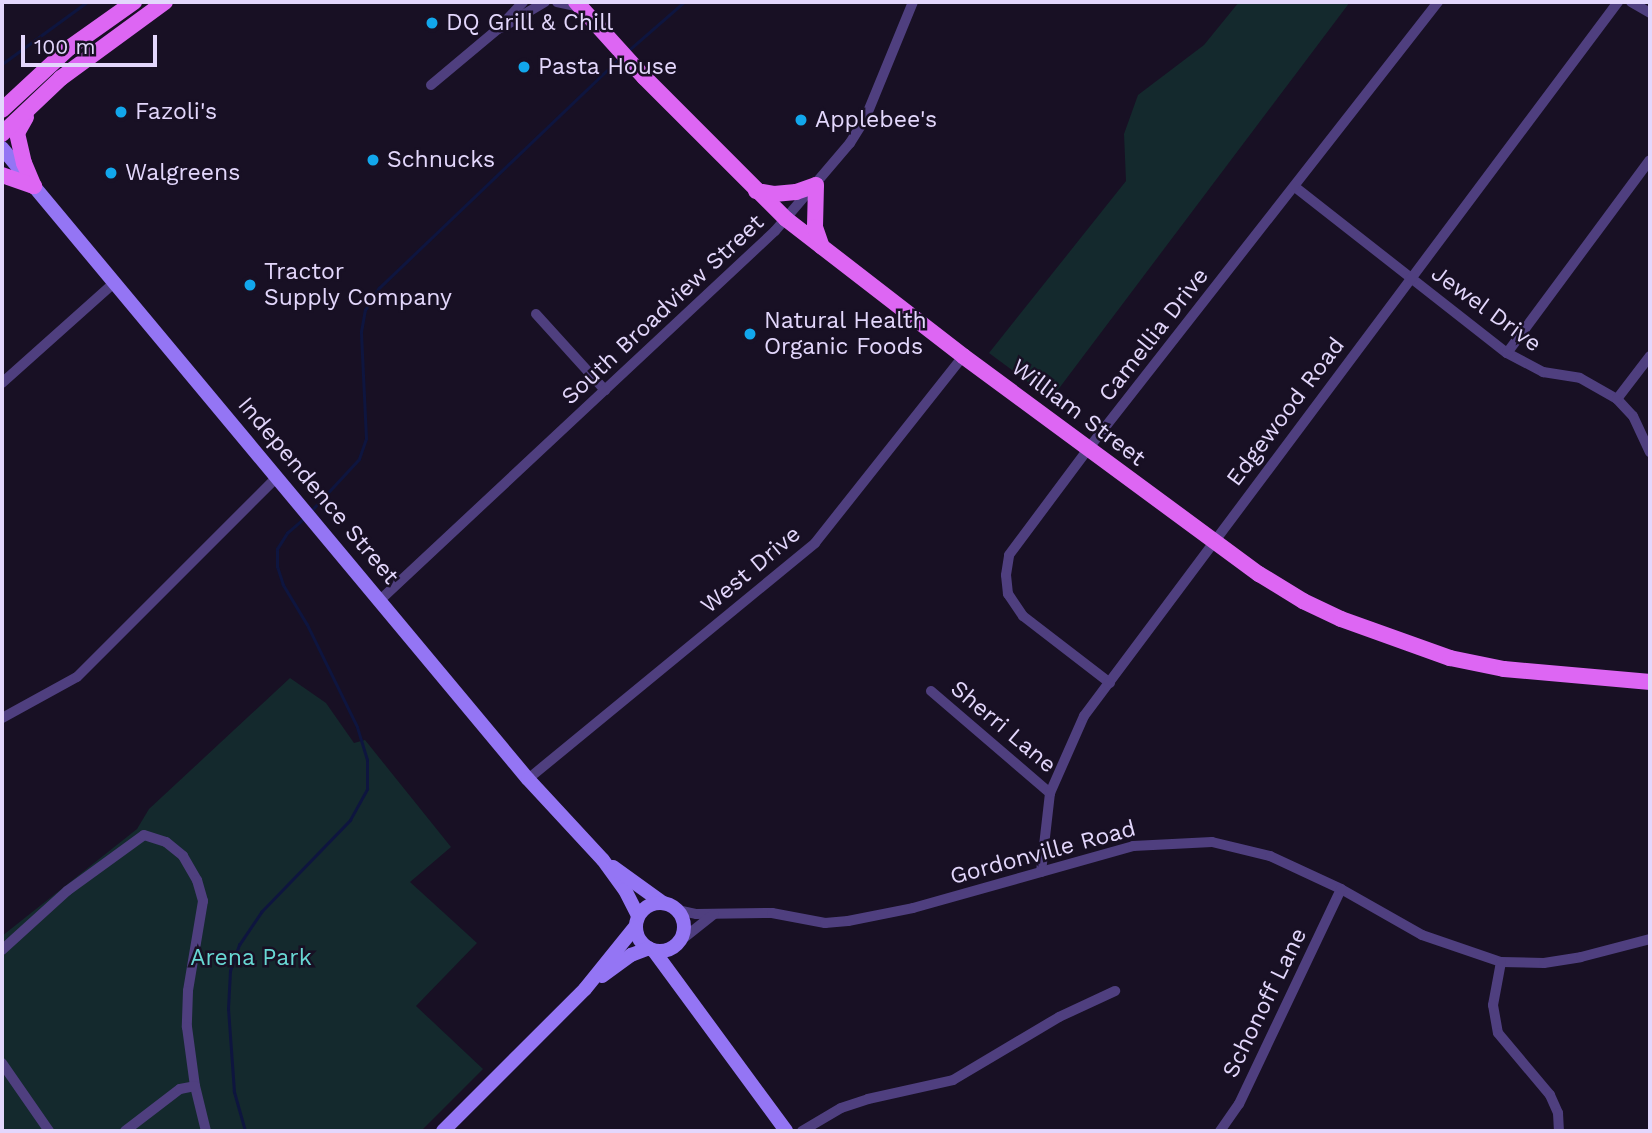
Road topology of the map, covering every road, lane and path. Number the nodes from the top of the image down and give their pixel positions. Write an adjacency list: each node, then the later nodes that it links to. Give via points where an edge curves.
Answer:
1 (134, 2): 14 (main road, via 69,48)
2 (165, 2): 16 (main road, via 61,78)
3 (523, 2): 12 (street)
4 (545, 2): 12 (street)
5 (557, 2): 10 (street)
6 (913, 2): 22 (street, South Broadview Street, via 864,119)
7 (1438, 2): 24 (street, Camellia Drive)
8 (1618, 2): 28 (street, Edgewood Road)
9 (1630, 2): 11 (street)
10 (578, 5): 25 (main road, William Street)
11 (1650, 13)
12 (498, 29): 13 (street)
13 (431, 85)
14 (25, 88): 15 (main road); 17 (main road)
15 (2, 99)
16 (36, 102): 18 (main road); 23 (main road, via 17,133)
17 (2, 110)
18 (2, 134)
19 (2, 148): 23 (street, Independence Street)
20 (1650, 160): 31 (street)
21 (2, 175): 23 (main road)
22 (816, 185): 25 (main road, via 796,192); 26 (street, South Broadview Street); 27 (main road, via 816,227)
23 (34, 186): 29 (street, Independence Street)
24 (1295, 187): 28 (street, Jewel Drive); 37 (street, Camellia Drive)
25 (756, 191): 26 (main road, William Street)
26 (786, 219): 27 (main road, William Street); 35 (street, South Broadview Street, via 758,251)
27 (822, 247): 32 (main road, William Street)
28 (1410, 278): 31 (street, Jewel Drive); 40 (street, Edgewood Road)
29 (115, 282): 34 (street); 39 (street, Independence Street)
30 (537, 314): 35 (street)
31 (1507, 352): 36 (street, Jewel Drive, via 1543,372 1580,378)
32 (963, 356): 37 (main road, William Street); 46 (street, West Drive, via 815,543)
33 (1650, 356): 36 (street)
34 (2, 383)
35 (606, 390): 41 (street, South Broadview Street)
36 (1617, 399): 38 (street, Jewel Drive, via 1633,416)
37 (1088, 449): 40 (main road, William Street); 43 (street, Camellia Drive, via 1009,555 1006,575 1008,594 1023,616)
38 (1650, 452)
39 (277, 477): 41 (street, Independence Street); 45 (street, via 77,677)
40 (1212, 542): 42 (main road, William Street, via 1303,601 1414,647 1504,669); 43 (street, Edgewood Road)
41 (379, 601): 46 (street, Independence Street)
42 (1650, 682)
43 (1110, 683): 47 (street, Edgewood Road, via 1084,716)
44 (931, 691): 47 (street, Sherri Lane)
45 (2, 718)
46 (528, 779): 48 (street, Independence Street)
47 (1050, 793): 49 (street, Edgewood Road)
48 (603, 860): 51 (street, Independence Street); 54 (street, Independence Street)
49 (1041, 872): 50 (street, Gordonville Road, via 1133,846 1212,842 1270,856); 53 (street, Gordonville Road, via 848,921 825,923 772,913)
50 (1341, 889): 59 (street, Gordonville Road, via 1422,935); 71 (street, Schonoff Lane, via 1238,1104)
51 (663, 903): 52 (street); 54 (street, via 646,906)
52 (677, 910): 53 (street, Gordonville Road); 56 (street, via 684,920)
53 (715, 914): 56 (street)
54 (637, 921): 58 (street, via 640,942); 60 (street)
55 (1650, 939): 59 (street, Gordonville Road, via 1544,963)
56 (679, 942): 58 (street, via 671,949); 62 (street, via 678,965)
57 (2, 950): 64 (street, via 67,891 144,835 166,842 183,856 203,901 187,1015)
58 (652, 950): 60 (street, via 631,955); 62 (street)
59 (1501, 962): 72 (street, via 1493,1005 1497,1033 1550,1095)
60 (587, 987): 68 (street)
61 (1115, 991): 70 (street, via 1059,1017 953,1080 841,1108)
62 (686, 992): 69 (street)
63 (2, 1063): 65 (street)
64 (195, 1086): 66 (street, via 180,1089); 67 (street)
65 (49, 1131)
66 (125, 1131)
67 (206, 1131)
68 (443, 1131)
69 (786, 1131)
70 (802, 1131)
71 (1220, 1131)
72 (1559, 1131)

